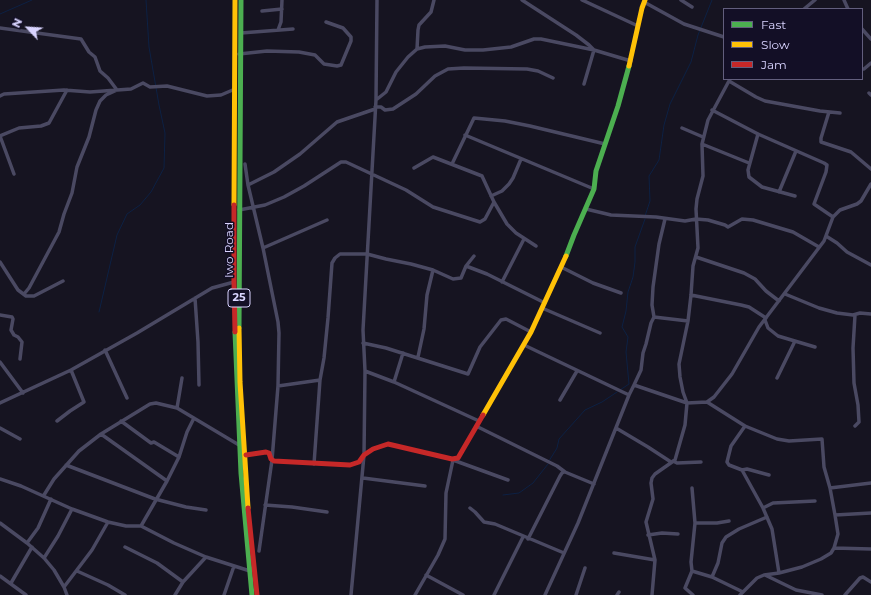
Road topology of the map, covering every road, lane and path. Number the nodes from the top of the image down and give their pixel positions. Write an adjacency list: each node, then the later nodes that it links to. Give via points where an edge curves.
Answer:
1 (282, 0): 12 (street)
2 (377, 0): 36 (street)
3 (434, 0): 23 (street, via 431,12 419,25)
4 (522, 0): 24 (street, via 576,35)
5 (582, 0): 15 (street)
6 (681, 0): 10 (street)
7 (813, 0): 11 (street)
8 (644, 1): 15 (main road); 21 (street, via 684,24)
9 (238, 2): 20 (main road, Iwo Road / 25); 32 (main road, Iwo Road)
10 (692, 7)
11 (809, 7)
12 (282, 9): 13 (street); 18 (street)
13 (262, 11)
14 (326, 22): 25 (street, via 343,28 350,37 351,41 341,65 324,64 315,55 299,52)
15 (638, 26): 26 (main road)
16 (0, 28): 34 (street, via 81,40 95,57 100,71)
17 (293, 29): 18 (street)
18 (278, 30): 20 (street)
19 (863, 30): 22 (street)
20 (240, 33): 25 (main road, Iwo Road / 25)
21 (723, 37)
22 (871, 39)
23 (417, 49): 24 (street, via 445,46 484,50 541,39); 36 (street, via 396,72 386,92)
24 (594, 50): 26 (street); 31 (street)
25 (239, 54): 66 (main road, Iwo Road / 25)
26 (630, 61): 46 (main road)
27 (871, 63): 28 (street)
28 (863, 69)
29 (553, 78): 37 (street, via 527,69 448,69 435,76 416,94 394,109)
30 (730, 80): 38 (street); 39 (street, via 761,99)
31 (584, 84)
32 (234, 89): 34 (street, via 221,95 207,96 167,86 150,87 143,83 131,89); 85 (main road, Iwo Road)
33 (67, 90): 34 (street); 35 (street); 44 (street, via 48,123 19,128)
34 (117, 90): 88 (street, via 100,101 77,167 72,193 59,232)
35 (0, 96)
36 (376, 100): 37 (street)
37 (375, 108): 56 (street); 58 (street, via 337,122 300,154 274,172)
38 (712, 110): 42 (street); 45 (street)
39 (829, 112): 40 (street); 54 (street, via 821,142 852,152)
40 (840, 113)
41 (682, 128): 45 (street)
42 (758, 134): 48 (street); 50 (street)
43 (466, 135): 46 (street, via 472,120 477,118 530,126); 49 (street); 52 (street)
44 (0, 136): 55 (street)
45 (703, 137): 47 (street)
46 (605, 144): 59 (main road, via 596,171)
47 (702, 144): 50 (street); 70 (street, via 703,176 697,199)
48 (796, 152): 60 (street); 67 (street, via 827,165 814,204)
49 (521, 159): 59 (street); 61 (street, via 509,184)
50 (749, 163): 60 (street, via 749,177 762,186)
51 (245, 164): 58 (street)
52 (452, 164): 53 (street, via 433,157); 61 (street, via 482,176)
53 (414, 168)
54 (871, 169)
55 (14, 174)
56 (371, 174): 63 (street, via 406,190 433,207 480,222 485,219); 64 (street, via 341,162 284,197); 76 (street)
57 (871, 184): 67 (street, via 857,204 840,210)
58 (248, 185): 64 (street)
59 (594, 189): 65 (main road)
60 (779, 192): 62 (street)
61 (491, 196): 63 (street)
62 (795, 196)
63 (494, 202): 72 (street, via 507,224)
64 (253, 208): 66 (street); 75 (street)
65 (586, 209): 68 (street, via 604,214); 82 (main road)
66 (239, 210): 119 (main road, Iwo Road / 25)
67 (833, 217): 71 (street)
68 (665, 219): 70 (street); 97 (street, via 654,287)
69 (327, 220): 75 (street)
70 (696, 220): 74 (street, via 708,220 728,227 742,219 758,221 793,232); 78 (street, via 699,243)
71 (826, 236): 74 (street); 81 (street)
72 (524, 239): 73 (street); 86 (street)
73 (536, 246)
74 (819, 247): 89 (street)
75 (263, 248): 123 (street, via 278,322)
76 (367, 254): 83 (street); 105 (street); 118 (street, via 340,254 332,263)
77 (474, 256): 80 (street)
78 (696, 257): 90 (street); 92 (street, via 744,273 758,281)
79 (0, 262): 88 (street, via 15,286)
80 (466, 266): 83 (street, via 461,278 453,279); 86 (street)
81 (871, 266)
82 (561, 267): 87 (street, via 593,283); 93 (main road)
83 (432, 270): 110 (street)
84 (63, 281): 88 (street, via 34,296)
85 (234, 282): 91 (street, via 212,288); 119 (main road, Iwo Road)
86 (502, 282): 93 (street)
87 (621, 292)
88 (24, 294)
89 (785, 294): 92 (street); 96 (street, via 819,308)
90 (691, 295): 98 (street, via 749,307); 99 (street)
91 (195, 298): 108 (street); 121 (street)
92 (779, 301): 98 (street)
93 (543, 306): 102 (main road); 103 (street)
94 (871, 314): 96 (street)
95 (0, 315): 111 (street, via 13,319 11,330 22,342)
96 (855, 315): 138 (street, via 854,383 859,422)
97 (654, 317): 99 (street); 122 (street, via 650,323 640,370)
98 (765, 319): 100 (street); 101 (street)
99 (688, 321): 130 (street, via 679,364)
100 (759, 327): 101 (street); 128 (street, via 732,374)
101 (768, 328): 104 (street, via 778,336)
102 (531, 332): 106 (main road); 110 (street, via 506,319 501,320 480,347 468,374)
103 (600, 333)
104 (795, 341): 107 (street); 117 (street)
105 (363, 343): 109 (street); 115 (street)
106 (524, 345): 114 (street); 133 (main road)
107 (815, 347)
108 (105, 350): 113 (street); 126 (street)
109 (403, 353): 110 (street); 120 (street)
110 (418, 357)
111 (20, 359)
112 (0, 362): 124 (street)
113 (71, 370): 124 (street); 134 (street, via 84,401)
114 (577, 370): 125 (street); 127 (street)
115 (365, 371): 120 (street); 145 (street)
116 (182, 378): 131 (street)
117 (777, 378)
118 (320, 380): 123 (street); 151 (street)
119 (239, 382): 143 (main road, Iwo Road); 144 (main road, Iwo Road / 25)
120 (394, 382): 133 (street)
121 (199, 385)
122 (634, 385): 125 (street); 130 (street)
123 (278, 386): 147 (street)
124 (23, 393): 129 (street)
125 (629, 395): 140 (street)
126 (127, 398)
127 (560, 400)
128 (707, 402): 130 (street); 137 (street)
129 (0, 403)
130 (687, 403): 149 (street, via 682,434)
131 (177, 408): 132 (street); 135 (street, via 150,404)
132 (194, 418): 143 (street); 146 (street)
133 (479, 420): 136 (main road)
134 (57, 421)
135 (121, 421): 141 (street); 146 (street, via 150,444 154,442)
136 (476, 426): 148 (main road, via 459,457); 154 (street)
137 (744, 426): 153 (street, via 731,446 727,462); 164 (street, via 777,439 822,439 824,467)
138 (856, 426)
139 (0, 428): 142 (street)
140 (616, 428): 149 (street); 161 (street)
141 (101, 434): 152 (street); 159 (street)
142 (20, 439)
143 (240, 445): 201 (main road, Iwo Road)
144 (246, 455): 147 (main road, via 266,452); 221 (main road, Iwo Road / 25, via 249,519)
145 (364, 455): 148 (main road, via 388,444); 151 (main road, via 356,464); 156 (street)
146 (179, 457): 159 (street)
147 (272, 460): 151 (main road); 169 (street)
148 (454, 460): 158 (street); 204 (street, via 446,493 445,539)
149 (672, 462): 150 (street); 184 (street, via 652,478 652,499 646,522)
150 (701, 462)
151 (314, 464)
152 (66, 465): 165 (street); 167 (street)
153 (742, 470): 155 (street); 171 (street)
154 (565, 472): 161 (street); 186 (street, via 560,476)
155 (769, 475)
156 (363, 478): 162 (street); 222 (street)
157 (0, 479): 165 (street)
158 (508, 480)
159 (167, 481): 167 (street)
160 (871, 483): 164 (street)
161 (594, 484): 194 (street)
162 (425, 486)
163 (692, 488): 181 (street)
164 (830, 488): 176 (street)
165 (44, 496): 166 (street)
166 (51, 499): 172 (street); 187 (street, via 38,528)
167 (155, 499): 173 (street); 182 (street)
168 (814, 501): 171 (street, via 773,503)
169 (264, 505): 174 (street); 192 (street)
170 (470, 508): 185 (street, via 482,520)
171 (763, 508): 177 (street)
172 (72, 509): 178 (street); 196 (street)
173 (206, 510)
174 (327, 512)
175 (871, 513): 176 (street)
176 (835, 515): 190 (street, via 838,534)
177 (767, 517): 203 (street, via 772,529); 207 (street, via 726,537)
178 (108, 522): 182 (street); 200 (street)
179 (729, 522): 181 (street)
180 (0, 523): 187 (street)
181 (695, 523): 202 (street)
182 (140, 526): 195 (street)
183 (678, 534): 184 (street)
184 (648, 535): 197 (street)
185 (523, 537): 186 (street); 225 (street)
186 (528, 539): 194 (street)
187 (27, 543): 188 (street)
188 (32, 547): 196 (street); 210 (street)
189 (125, 547): 208 (street, via 151,560)
190 (834, 548): 191 (street); 203 (street, via 821,559)
191 (871, 549)
192 (259, 551)
193 (614, 552): 197 (street)
194 (564, 553): 226 (street)
195 (206, 557): 198 (street); 208 (street)
196 (44, 558): 211 (street)
197 (655, 560): 228 (street)
198 (234, 566): 201 (street); 219 (street)
199 (586, 568): 227 (street)
200 (78, 571): 211 (street); 217 (street)
201 (250, 571): 220 (main road, Iwo Road)
202 (692, 571): 207 (street); 229 (street, via 685,588)
203 (779, 573): 205 (street)
204 (426, 575): 223 (street); 224 (street)
205 (764, 575): 212 (street); 213 (street)
206 (0, 576): 210 (street)
207 (712, 577): 212 (street)
208 (183, 582): 218 (street)
209 (871, 582): 231 (street, via 860,578)
210 (10, 583): 215 (street)
211 (64, 587): 216 (street)
212 (741, 593)
213 (800, 593): 214 (street)
214 (815, 594): 230 (street)
215 (26, 595)
216 (67, 595)
217 (125, 595)
218 (175, 595)
219 (224, 595)
220 (252, 595)
221 (257, 595)
222 (351, 595)
223 (415, 595)
224 (463, 595)
225 (494, 595)
226 (545, 595)
227 (576, 595)
228 (652, 595)
229 (693, 595)
230 (822, 595)
231 (846, 595)

